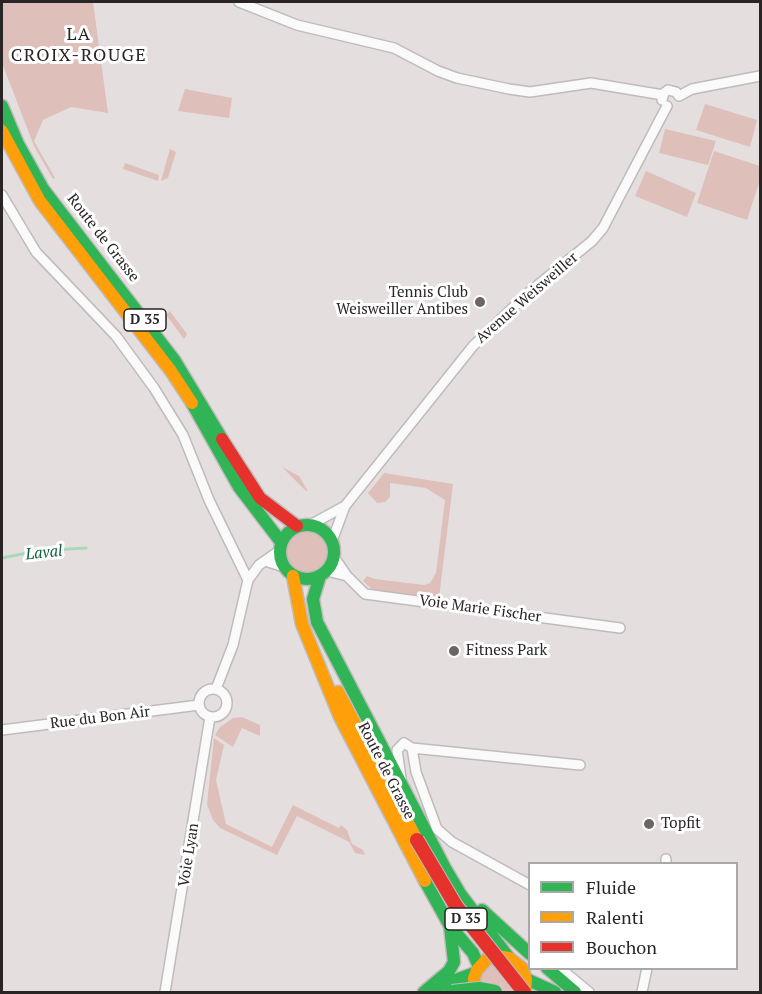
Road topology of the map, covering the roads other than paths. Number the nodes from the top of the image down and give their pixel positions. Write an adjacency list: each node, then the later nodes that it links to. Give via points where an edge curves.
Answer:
1 (239, 2): 3 (street, via 297,25 394,48 438,71 498,87 530,92 591,83)
2 (760, 76): 4 (street)
3 (663, 95): 4 (street, via 671,90); 6 (street)
4 (679, 96): 6 (street, via 677,104)
5 (2, 106): 10 (main road, Route de Grasse / D 35, via 43,189 176,360 244,477 260,498)
6 (667, 106): 9 (street, Avenue Weisweiller, via 603,228 473,346)
7 (2, 131): 12 (main road, Route de Grasse / D 35, via 40,201 171,371 239,487)
8 (2, 195): 18 (street, via 36,252 116,336 166,406 183,435)
9 (345, 506): 10 (street, Avenue Weisweiller); 11 (street, Avenue Weisweiller)
10 (303, 525): 11 (main road, via 323,530); 12 (main road, via 285,535)
11 (332, 541): 13 (main road)
12 (280, 546): 14 (street); 15 (main road)
13 (334, 557): 16 (main road); 17 (street, Voie Marie Fischer)
14 (265, 561): 15 (street); 18 (street)
15 (288, 571): 16 (main road, via 302,579); 20 (main road, Route de Grasse / D 35, via 302,624)
16 (323, 573): 17 (street, Voie Marie Fischer); 27 (main road, Route de Grasse / D 35, via 313,599 317,622)
17 (347, 576): 19 (street, Voie Marie Fischer, via 365,594)
18 (248, 580): 21 (street, via 233,645)
19 (620, 628)
20 (314, 648): 31 (main road, Route de Grasse / D 35, via 340,717 408,853); 39 (main road, D 35, bridge, via 456,906)
21 (216, 689): 22 (street, via 203,693); 23 (street, via 227,700 226,707 217,717)
22 (199, 705): 23 (street); 24 (street, Rue du Bon Air)
23 (210, 717): 40 (street, Voie Lyan)
24 (2, 730)
25 (408, 746): 26 (street); 27 (street, via 397,750); 29 (street, via 437,829 452,842)
26 (580, 765)
27 (402, 786): 28 (main road, Route de Grasse / D 35)
28 (446, 868): 30 (main road); 34 (main road, Route de Grasse / D 35, via 461,895)
29 (528, 884)
30 (485, 914): 32 (street); 33 (main road)
31 (450, 926): 35 (main road, Route de Grasse / D 35, via 473,953); 41 (main road, via 454,962)
32 (528, 943)
33 (528, 952)
34 (509, 958): 35 (main road, via 492,957); 39 (main road, Route de Grasse, via 522,968)
35 (477, 970): 41 (main road); 43 (main road)
36 (548, 970): 46 (main road)
37 (561, 970): 47 (street)
38 (647, 970): 48 (street)
39 (525, 988): 45 (main road, D 35)
40 (165, 993)
41 (425, 993)
42 (452, 993): 44 (main road, bridge, via 479,989)
43 (476, 993)
44 (495, 993)
45 (555, 993)
46 (575, 993)
47 (589, 993)
48 (642, 993)

